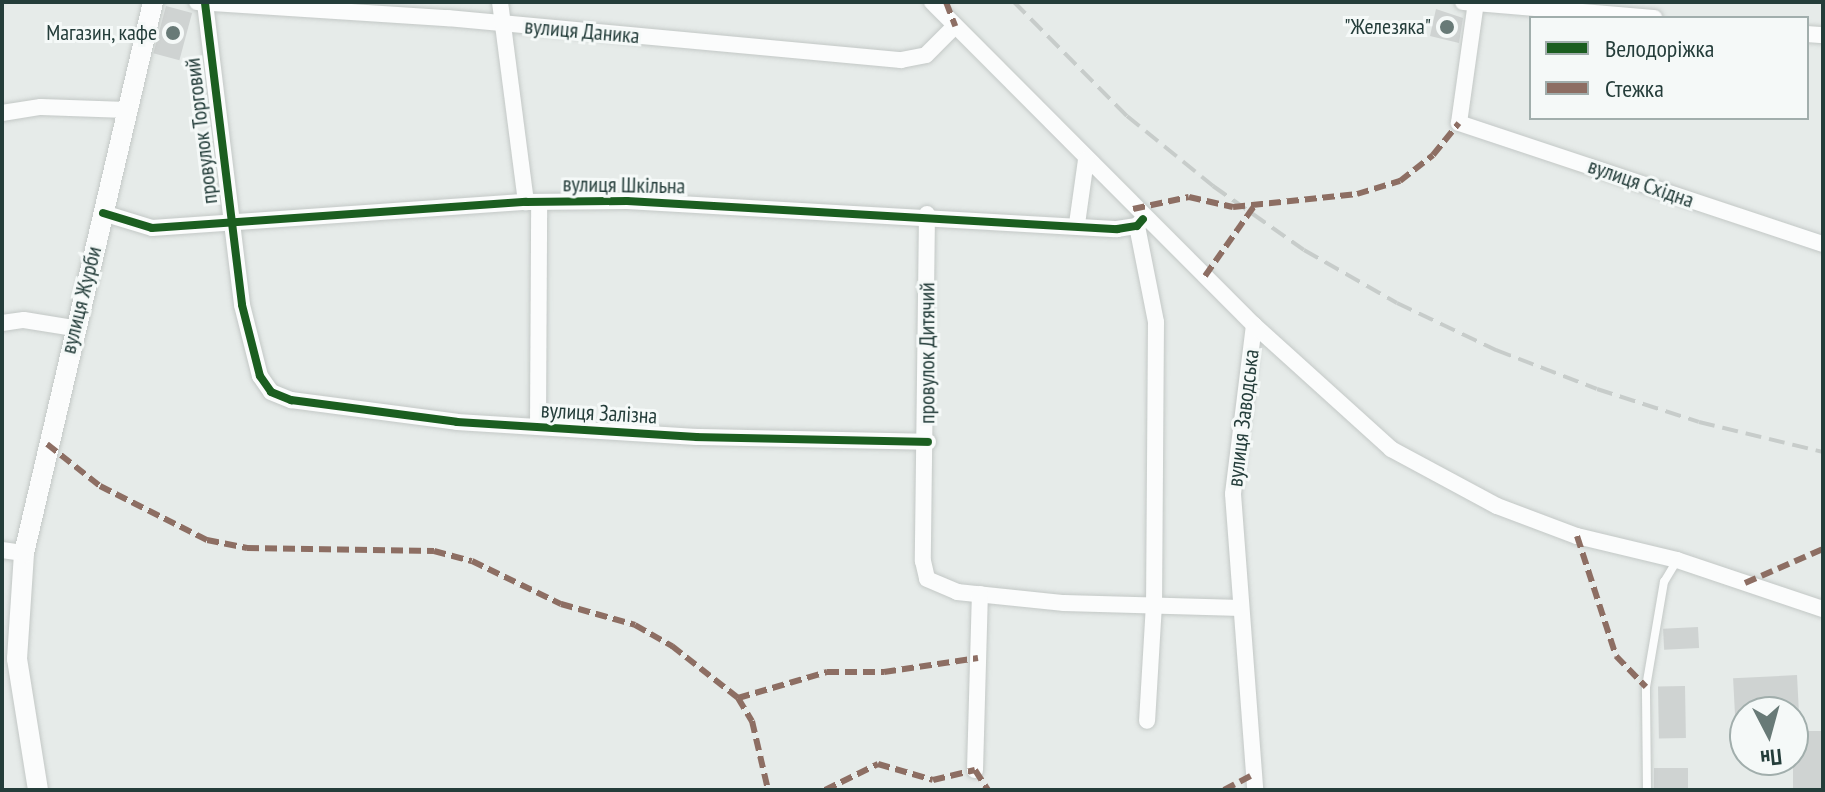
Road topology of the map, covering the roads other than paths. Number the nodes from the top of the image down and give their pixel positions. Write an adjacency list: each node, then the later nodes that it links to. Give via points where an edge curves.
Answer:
1 (153, 2): 9 (street, вулиця Журби)
2 (500, 2): 7 (street)
3 (932, 2): 8 (street, вулиця Заводська)
4 (201, 3): 7 (street, вулиця Даника); 15 (street, провулок Торговий)
5 (1472, 3): 6 (street); 18 (street, вулиця Східна, via 1459,123)
6 (1630, 16)
7 (499, 23): 8 (street, вулиця Даника, via 901,60 926,55); 12 (street)
8 (955, 26): 11 (street, вулиця Заводська)
9 (127, 110): 10 (street, via 41,107); 13 (street, вулиця Журби)
10 (2, 113)
11 (1086, 160): 16 (street, вулиця Заводська); 17 (street)
12 (532, 202): 14 (street, вулиця Шкільна); 15 (street, вулиця Шкільна); 23 (street)
13 (103, 213): 15 (street, вулиця Шкільна, via 141,228); 21 (street, вулиця Журби)
14 (927, 214): 17 (street, вулиця Шкільна); 24 (street, провулок Дитячий)
15 (231, 223): 22 (street, провулок Торговий, via 248,334 260,376)
16 (1140, 223): 17 (street, вулиця Шкільна); 20 (street, вулиця Заводська); 29 (street, via 1156,322)
17 (1077, 224)
18 (1823, 244)
19 (2, 323): 21 (street, via 24,320)
20 (1254, 325): 27 (street, via 1391,449 1497,506 1577,536); 30 (street, вулиця Заводська, via 1233,482)
21 (74, 328): 26 (street, вулиця Журби)
22 (271, 392): 23 (street, вулиця Залізна, via 291,400 457,422)
23 (538, 427): 24 (street, вулиця Залізна)
24 (928, 442): 28 (street, провулок Дитячий, via 927,579 944,589)
25 (2, 550): 26 (street)
26 (24, 553): 34 (street, вулиця Журби, via 17,659)
27 (1677, 560): 31 (street); 36 (lane, via 1664,582 1646,687)
28 (980, 594): 29 (street); 33 (street)
29 (1154, 604): 30 (street); 32 (street)
30 (1241, 608): 35 (street, вулиця Заводська)
31 (1823, 609)
32 (1147, 721)
33 (975, 770)
34 (38, 790)
35 (1255, 790)
36 (1647, 790)

